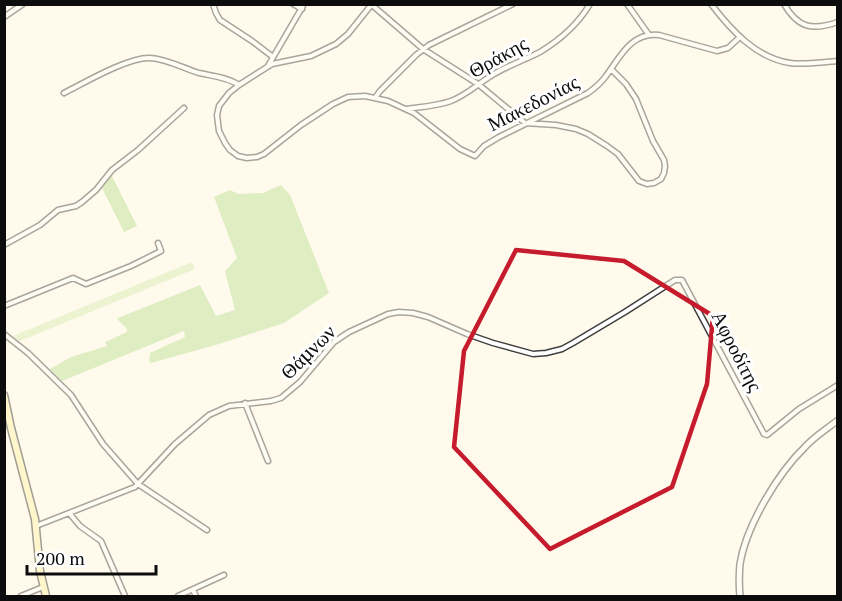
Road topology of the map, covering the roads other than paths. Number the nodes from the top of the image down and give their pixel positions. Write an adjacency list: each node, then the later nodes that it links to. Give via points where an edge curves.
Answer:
1 (23, 4): 11 (street)
2 (213, 4): 16 (street, via 223,22)
3 (293, 4): 10 (street)
4 (513, 4): 15 (street)
5 (590, 4): 20 (street, Θράκης, via 557,41)
6 (627, 4): 13 (street)
7 (711, 4): 14 (street)
8 (784, 4): 12 (street, via 804,25 817,27)
9 (372, 5): 15 (street); 18 (street, Μακεδονίας, via 333,46)
10 (303, 7): 16 (street)
11 (4, 17)
12 (837, 22)
13 (649, 35): 14 (street, via 717,51 728,48); 19 (street, Μακεδονίας, via 629,44)
14 (740, 37): 17 (street, via 780,61)
15 (423, 49): 20 (street); 23 (street)
16 (273, 57): 18 (street)
17 (837, 61)
18 (267, 67): 21 (street, Μακεδονίας)
19 (611, 69): 26 (street, Μακεδονίας, via 588,93); 26 (street, via 636,99 663,158 664,173 657,182 639,181 615,152 588,134 563,126)
20 (478, 84): 25 (street, Θράκης, via 450,102); 26 (street)
21 (238, 85): 22 (street, via 150,58 130,61); 23 (street, Μακεδονίας, via 219,106 218,125 227,147 247,158 264,154 339,101 356,96)
22 (64, 93)
23 (375, 98): 25 (street, Μακεδονίας)
24 (184, 108): 28 (street, via 112,170 82,202 58,210)
25 (406, 109): 26 (street, Μακεδονίας, via 475,156 482,147)
26 (525, 123)
27 (158, 243): 30 (street, via 161,251 113,273 86,284 73,278)
28 (4, 245)
29 (682, 280): 32 (street, Αφροδίτης, via 764,434); 34 (street, Θάμνων, via 675,280 562,349 546,353 533,354 492,343 413,313 388,314 334,342 281,398)
30 (4, 306)
31 (4, 334): 37 (street, via 71,395 103,444)
32 (837, 385)
33 (4, 395): 39 (main road)
34 (245, 403): 36 (street); 37 (street, Θάμνων, via 226,406 206,416)
35 (837, 420): 49 (street, via 805,447 773,487 740,563)
36 (268, 461)
37 (138, 484): 38 (street, Θάμνων); 40 (street)
38 (70, 514): 39 (street, Θάμνων); 46 (street, via 101,541)
39 (36, 526): 42 (main road)
40 (207, 530)
41 (224, 576): 43 (street)
42 (43, 587): 44 (street); 45 (main road)
43 (193, 590): 47 (street); 48 (street)
44 (21, 597)
45 (46, 597)
46 (125, 597)
47 (178, 597)
48 (196, 597)
49 (740, 597)

